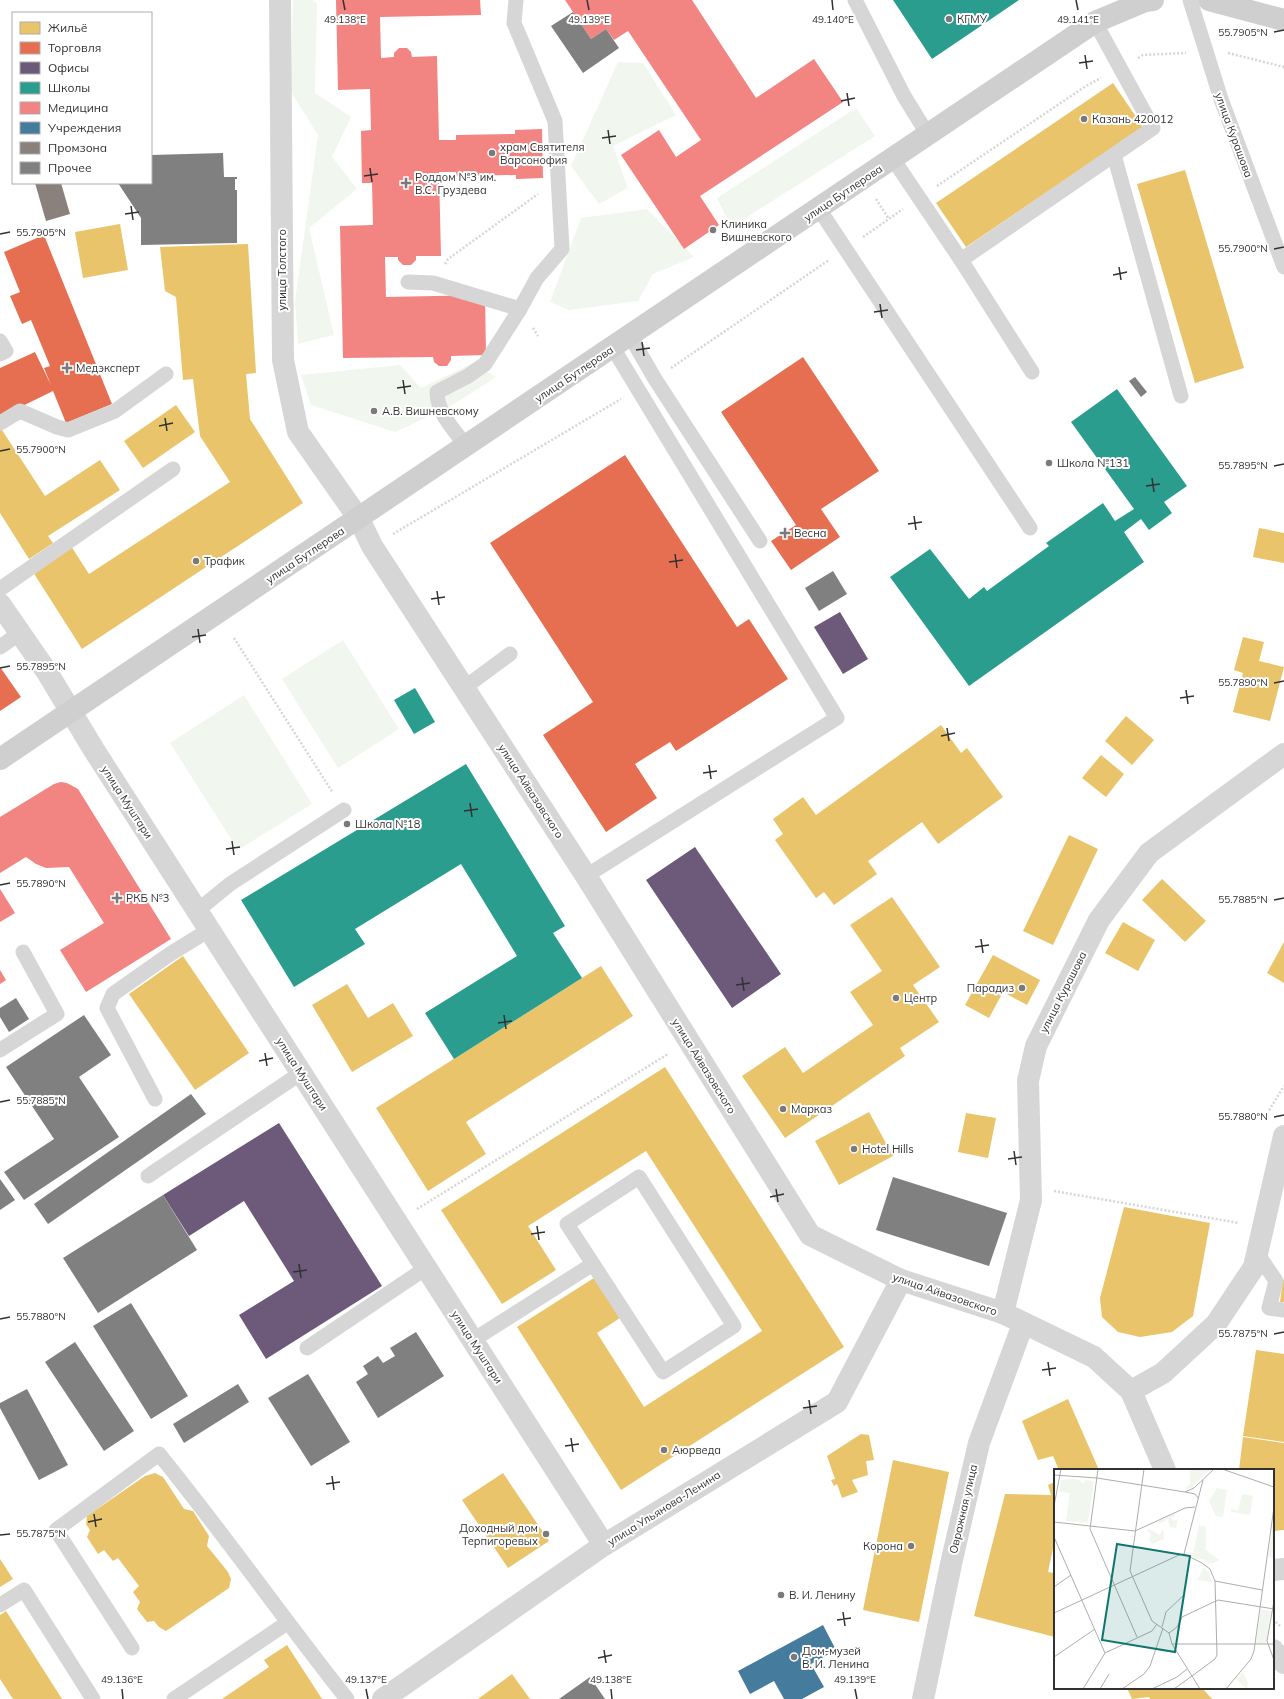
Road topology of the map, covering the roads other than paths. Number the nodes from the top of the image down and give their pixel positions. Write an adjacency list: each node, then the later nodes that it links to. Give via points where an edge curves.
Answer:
1 (280, 0): 26 (street, улица Толстого, via 283,360 298,432)
2 (516, 0): 16 (lane, via 514,23 555,121 562,249 537,278)
3 (855, 0): 9 (lane, via 904,96)
4 (1153, 0): 8 (main road, улица Бутлерова)
5 (1190, 0): 14 (lane, улица Курашова, via 1221,99)
6 (1209, 0): 7 (main road)
7 (1284, 20)
8 (1095, 22): 9 (main road, улица Бутлерова); 10 (lane, via 1153,128)
9 (928, 135): 11 (main road, улица Бутлерова)
10 (1114, 155): 13 (lane); 22 (lane)
11 (893, 159): 12 (main road, улица Бутлерова); 13 (lane)
12 (819, 209): 18 (main road, улица Бутлерова); 27 (lane)
13 (961, 260): 20 (lane)
14 (1284, 267)
15 (408, 282): 16 (lane, via 433,283)
16 (520, 309): 24 (lane, via 485,364 437,392 437,401 443,413)
17 (0, 341): 19 (lane, via 6,351)
18 (622, 342): 24 (main road, улица Бутлерова); 28 (lane, via 655,379); 39 (lane, via 837,718)
19 (0, 354)
20 (1032, 372)
21 (166, 374): 23 (lane, via 115,411 68,430 20,411)
22 (1181, 396)
23 (0, 423)
24 (467, 447): 26 (main road, улица Бутлерова)
25 (173, 469): 29 (lane)
26 (359, 519): 34 (street, улица Айвазовского, via 372,546); 35 (main road, улица Бутлерова)
27 (1030, 528)
28 (760, 541)
29 (0, 588)
30 (0, 604): 31 (street, улица Муштари)
31 (20, 633): 32 (lane); 35 (street, улица Муштари)
32 (0, 646)
33 (510, 654): 34 (lane)
34 (464, 688): 39 (street, улица Айвазовского)
35 (70, 711): 37 (main road, улица Бутлерова); 40 (street, улица Муштари)
36 (1284, 754): 53 (street, улица Курашова, via 1149,853 1099,920 1036,1046 1028,1081 1031,1200)
37 (0, 759)
38 (344, 810): 40 (lane, via 230,884)
39 (586, 876): 51 (street, улица Айвазовского, via 810,1235)
40 (197, 911): 41 (street, улица Муштари)
41 (210, 930): 44 (street, улица Муштари); 45 (lane, via 113,994 107,1008)
42 (23, 952): 43 (lane, via 57,1014)
43 (0, 1050)
44 (301, 1073): 47 (lane); 50 (street, улица Муштари)
45 (155, 1099)
46 (1284, 1136): 48 (street)
47 (148, 1176)
48 (1257, 1253): 52 (lane, via 1276,1280 1270,1308); 57 (street, via 1254,1267 1216,1324 1163,1373)
49 (593, 1264): 49 (lane, via 567,1224 639,1177 734,1326 663,1372); 55 (lane)
50 (426, 1268): 55 (street, улица Муштари); 56 (lane)
51 (901, 1280): 53 (street, улица Айвазовского); 59 (street, улица Ульянова-Ленина, via 837,1402)
52 (1284, 1310)
53 (1002, 1313): 54 (street, улица Айвазовского)
54 (1023, 1324): 57 (street, улица Айвазовского, via 1094,1357); 71 (street, Овражная улица, via 979,1443 950,1564)
55 (473, 1340): 59 (street, улица Муштари)
56 (307, 1348)
57 (1131, 1391): 58 (street, улица Айвазовского)
58 (1165, 1469)
59 (604, 1545): 70 (street, улица Ульянова-Ленина)
60 (1284, 1569): 61 (street)
61 (1274, 1570)
62 (0, 1605): 67 (lane, via 24,1590)
63 (287, 1623): 64 (lane, via 198,1502 159,1454 56,1530); 68 (lane); 69 (lane)
64 (132, 1648)
65 (1274, 1651): 66 (street)
66 (1284, 1663)
67 (93, 1699)
68 (174, 1699)
69 (347, 1699)
70 (383, 1699)
71 (923, 1699)

